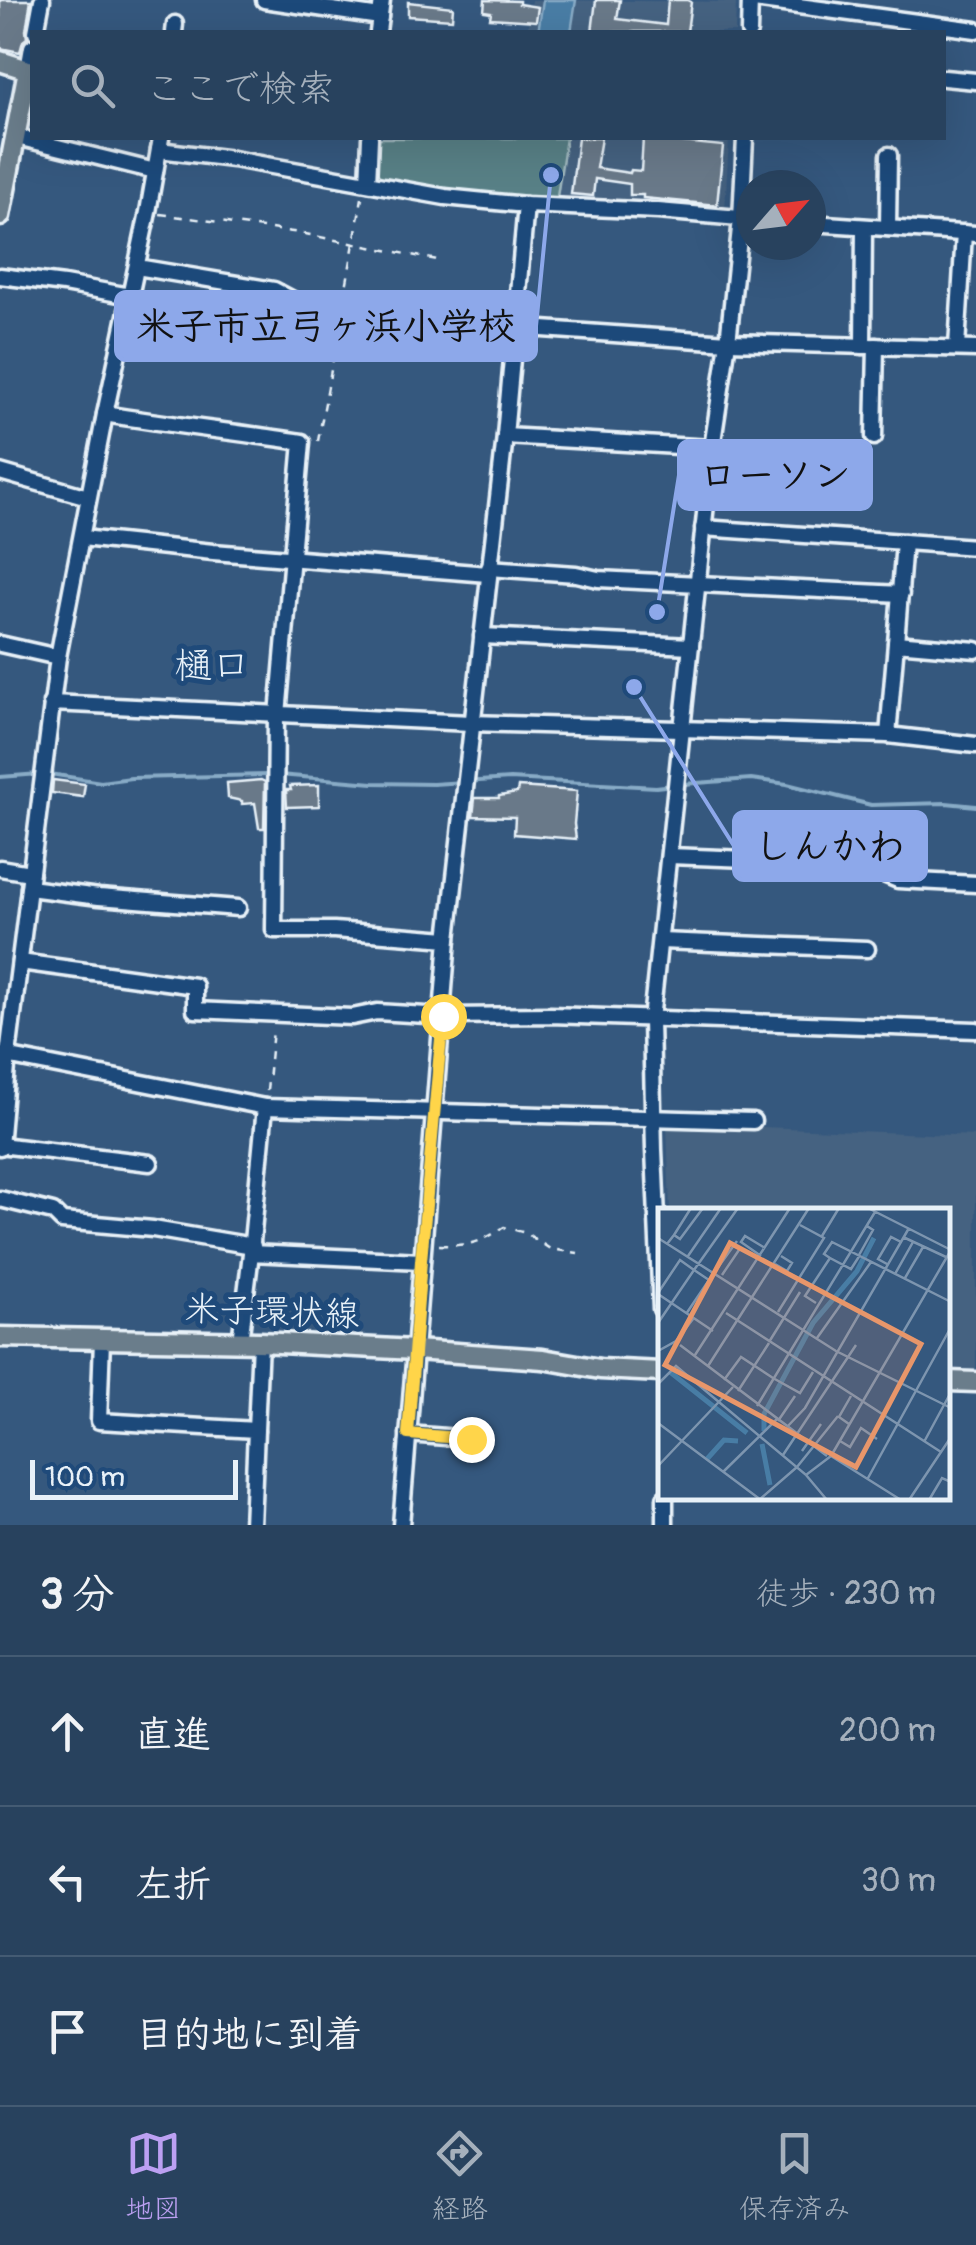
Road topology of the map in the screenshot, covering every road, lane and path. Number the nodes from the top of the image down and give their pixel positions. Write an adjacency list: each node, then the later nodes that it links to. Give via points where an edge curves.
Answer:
1 (42, 0): 6 (street)
2 (264, 0): 5 (street)
3 (382, 0): 5 (street)
4 (752, 0): 7 (street); 8 (street)
5 (379, 25)
6 (36, 30)
7 (749, 30)
8 (976, 30)
9 (30, 58): 11 (street)
10 (0, 61): 11 (main road)
11 (28, 70): 14 (main road)
12 (946, 78): 13 (street)
13 (976, 82)
14 (16, 137): 20 (street); 24 (main road)
15 (370, 140): 21 (street)
16 (744, 140): 19 (street)
17 (160, 144): 20 (street); 21 (street)
18 (889, 155): 28 (street)
19 (745, 170)
20 (155, 171): 23 (street)
21 (368, 183): 22 (street)
22 (526, 205): 25 (street); 35 (street)
23 (148, 212): 30 (path); 32 (street)
24 (0, 216)
25 (736, 218)
26 (826, 224): 27 (street)
27 (864, 226): 28 (street); 37 (street)
28 (888, 228): 29 (street)
29 (970, 233): 38 (street)
30 (438, 260)
31 (740, 260): 36 (street)
32 (137, 267): 34 (street); 35 (street, via 274,290 304,306)
33 (0, 276): 34 (street)
34 (130, 296): 40 (street)
35 (514, 327): 36 (street); 41 (street)
36 (728, 342): 37 (street); 43 (street)
37 (869, 346): 38 (street); 42 (street)
38 (957, 347): 39 (street)
39 (976, 349)
40 (104, 414): 45 (street); 50 (street, via 302,442)
41 (505, 436): 43 (street); 51 (street)
42 (874, 437)
43 (712, 448): 46 (street)
44 (0, 472): 45 (street)
45 (88, 497): 47 (street)
46 (703, 528): 48 (street); 52 (street)
47 (82, 538): 50 (street); 59 (street)
48 (904, 542): 49 (street); 53 (street)
49 (976, 546)
50 (292, 559): 51 (street); 61 (street)
51 (488, 571): 52 (street); 54 (street)
52 (698, 584): 53 (street); 57 (street)
53 (901, 594): 55 (street)
54 (482, 636): 57 (street); 62 (street)
55 (896, 643): 58 (street); 64 (street)
56 (0, 644): 59 (street)
57 (691, 646): 63 (street)
58 (976, 650)
59 (58, 657): 60 (street)
60 (51, 704): 61 (street); 68 (street)
61 (277, 715): 62 (street); 71 (street, via 274,930)
62 (472, 723): 63 (street); 71 (street)
63 (682, 728): 64 (street); 66 (street)
64 (888, 736): 65 (street)
65 (976, 745)
66 (669, 856): 69 (street, via 858,863 898,880); 72 (street)
67 (0, 868): 68 (street)
68 (30, 881): 70 (street, via 99,897); 74 (street)
69 (976, 884)
70 (238, 908)
71 (448, 939): 76 (street)
72 (660, 941): 73 (street); 77 (street)
73 (867, 949)
74 (20, 962): 75 (street, via 195,986 195,1010); 79 (street)
75 (275, 1013): 76 (street); 80 (path)
76 (443, 1016): 77 (street); 81 (street)
77 (651, 1020): 78 (street); 82 (street)
78 (976, 1030)
79 (4, 1055): 80 (street); 84 (street)
80 (265, 1107): 81 (street); 89 (street)
81 (435, 1113): 82 (street); 88 (street)
82 (653, 1117): 83 (street); 87 (street)
83 (754, 1120)
84 (0, 1146): 85 (street)
85 (150, 1163)
86 (0, 1200): 89 (street, via 52,1212 62,1221 153,1229)
87 (658, 1238)
88 (423, 1245): 90 (path, via 462,1246 504,1227); 91 (street)
89 (252, 1249): 91 (street); 94 (street)
90 (578, 1253)
91 (421, 1261): 96 (street)
92 (0, 1336): 93 (main road, 米子環状線)
93 (102, 1340): 94 (main road, 米子環状線); 100 (street, via 100,1421)
94 (240, 1342): 95 (main road, 米子環状線)
95 (260, 1342): 96 (main road, 米子環状線); 100 (street)
96 (415, 1350): 97 (main road, 米子環状線); 101 (street)
97 (658, 1372)
98 (951, 1381): 99 (main road)
99 (976, 1382)
100 (256, 1430): 104 (street)
101 (408, 1434): 102 (street); 105 (street)
102 (471, 1439)
103 (664, 1500): 106 (street)
104 (252, 1525)
105 (401, 1525)
106 (665, 1525)

